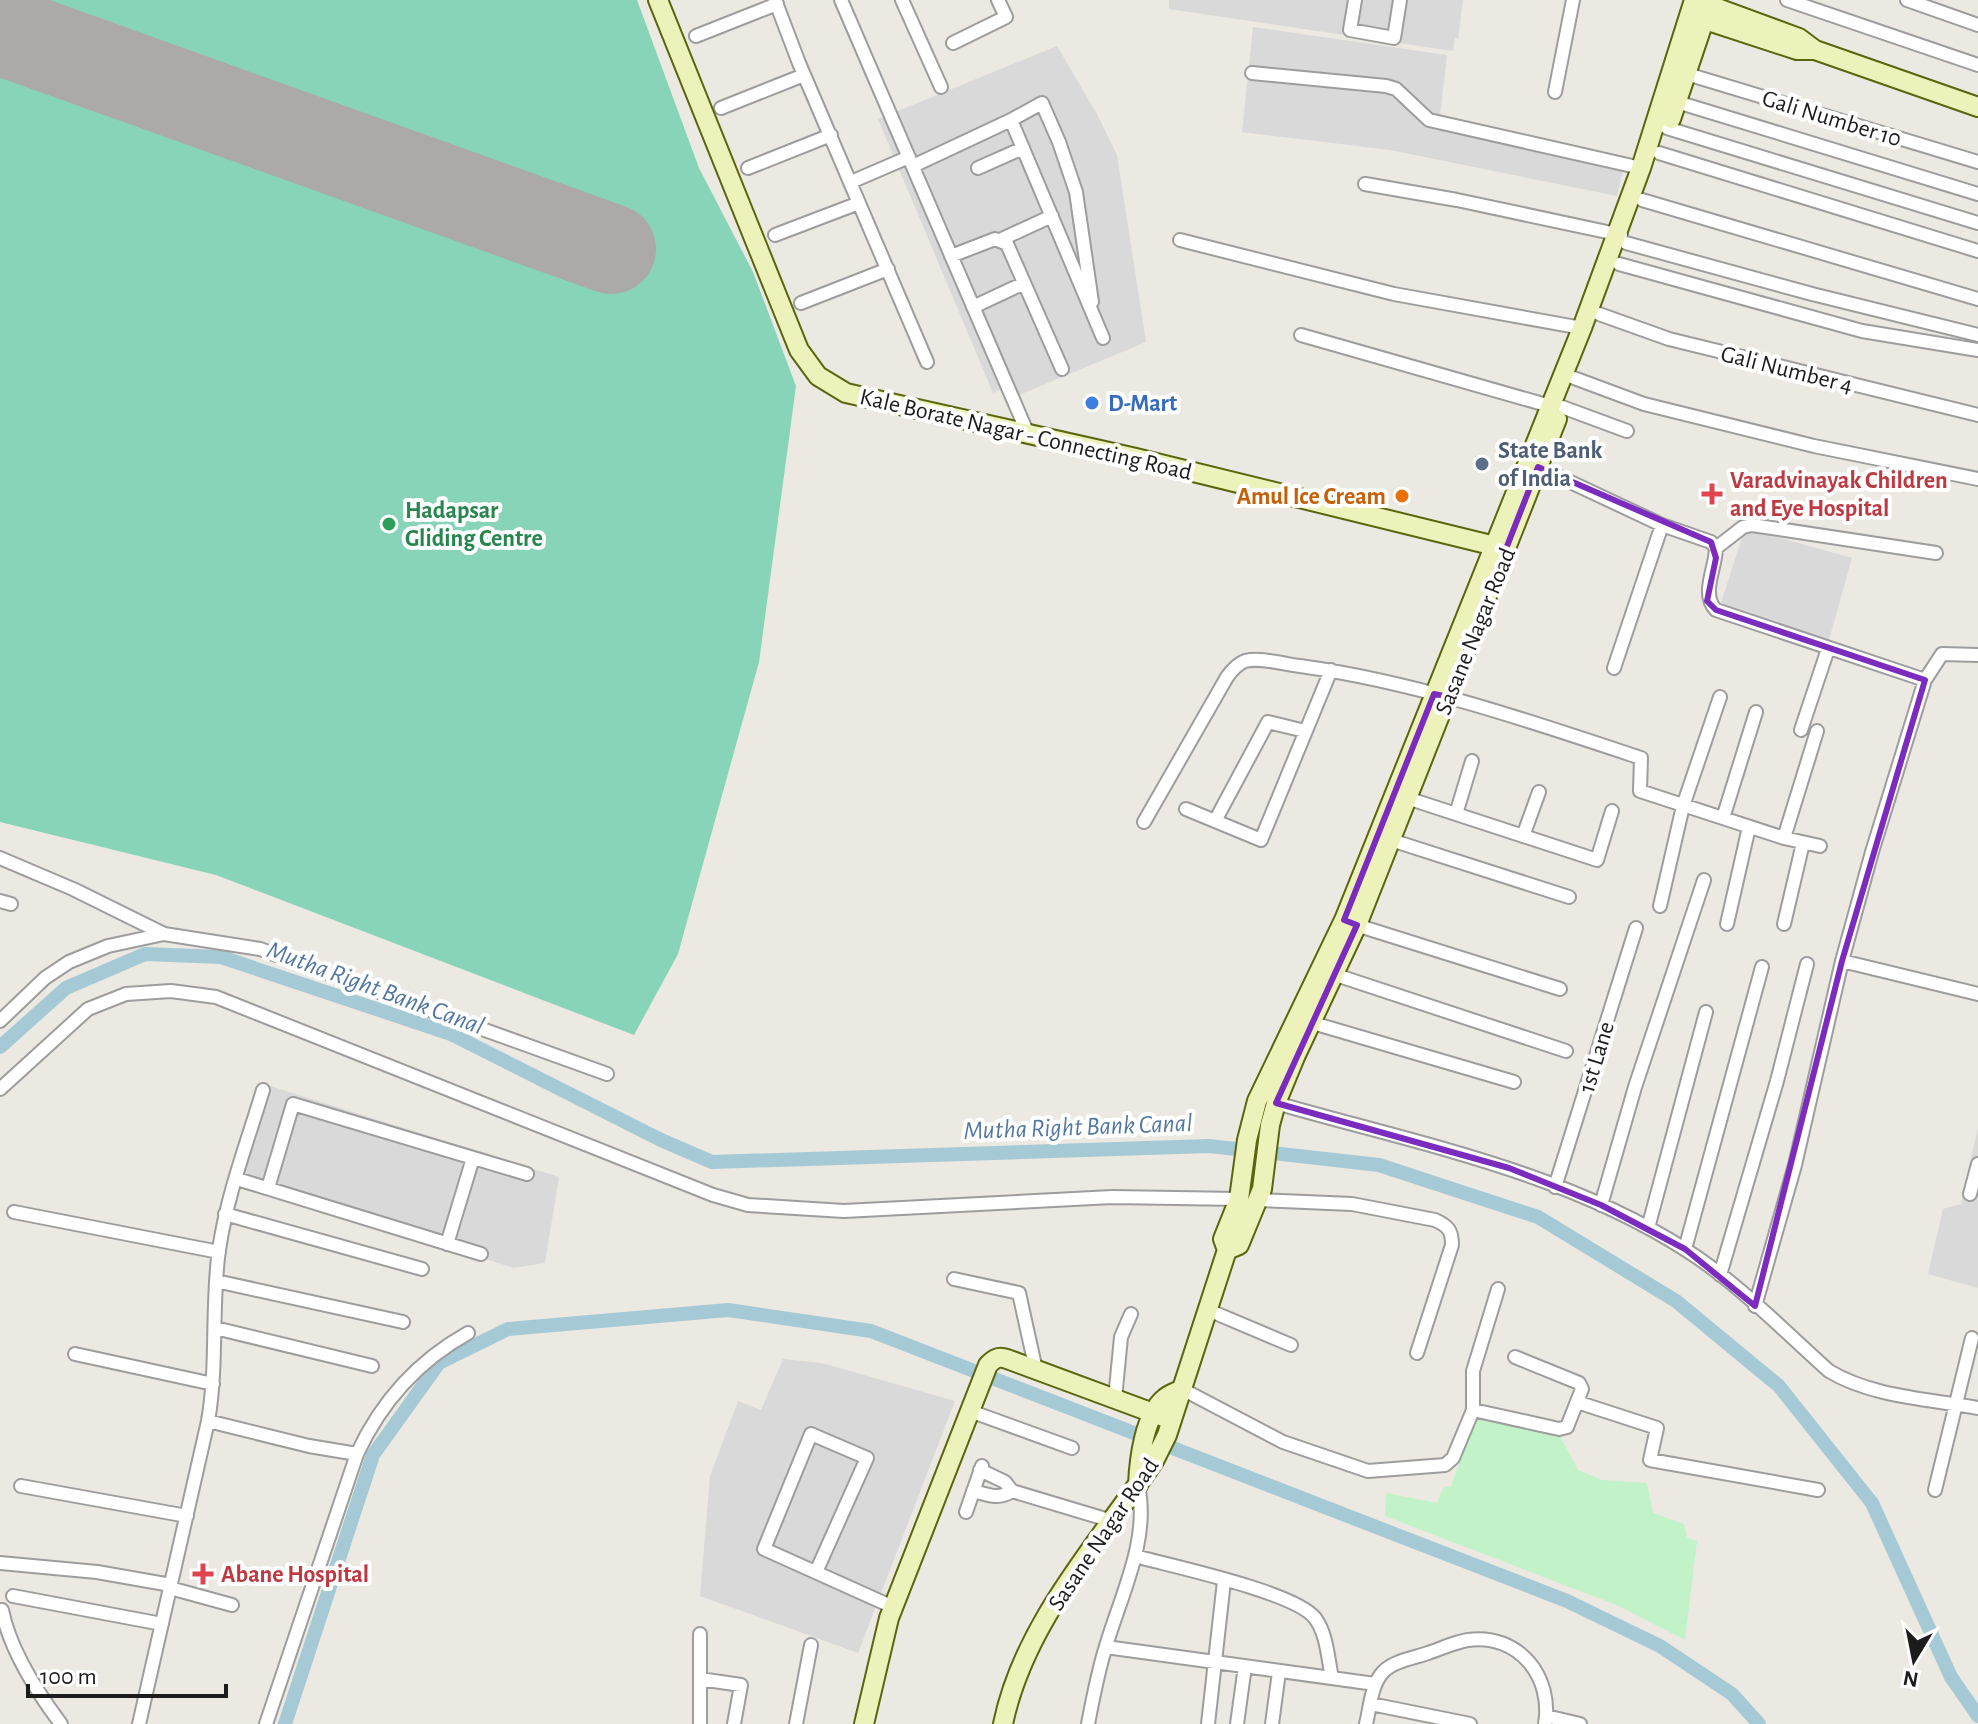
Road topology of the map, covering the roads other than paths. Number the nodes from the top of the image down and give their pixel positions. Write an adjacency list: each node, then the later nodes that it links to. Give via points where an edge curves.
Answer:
1 (658, 0): 66 (street, Kale Borate Nagar - Connecting Road, via 799,350 818,376 846,393)
2 (841, 0): 29 (street)
3 (902, 0): 19 (street)
4 (998, 0): 14 (street, via 1006,17)
5 (1355, 0): 6 (street, via 1350,30 1394,38)
6 (1400, 0)
7 (1573, 0): 20 (street)
8 (1787, 0): 15 (street)
9 (1907, 0): 12 (street)
10 (776, 2): 13 (street); 18 (street)
11 (1701, 7): 17 (street, Sasane Nagar Road); 22 (street, via 1799,38 1815,50); 33 (street, Sasane Nagar Road)
12 (1978, 25)
13 (696, 36)
14 (953, 43)
15 (1978, 65)
16 (1252, 73): 33 (street, via 1386,86 1429,120)
17 (1687, 74): 21 (street, Sasane Nagar Road); 30 (street, Gali Number 10)
18 (804, 75): 23 (street); 26 (street)
19 (941, 87)
20 (1555, 92)
21 (1677, 102): 25 (street, Sasane Nagar Road); 36 (street)
22 (1978, 107)
23 (721, 108)
24 (1011, 120): 27 (street); 29 (street); 53 (street, via 1042,103 1059,142 1076,192)
25 (1667, 128): 28 (street, Sasane Nagar Road); 40 (street)
26 (831, 135): 31 (street); 34 (street)
27 (1023, 148): 32 (street); 39 (street)
28 (1659, 153): 37 (street, Sasane Nagar Road); 45 (street)
29 (911, 162): 34 (street); 46 (street)
30 (1978, 162)
31 (748, 168)
32 (978, 168)
33 (1641, 168): 43 (street, Sasane Nagar Road)
34 (851, 182): 38 (street)
35 (1365, 184): 43 (street)
36 (1978, 194)
37 (1642, 200): 43 (street, Sasane Nagar Road); 50 (street)
38 (859, 203): 41 (street); 48 (street)
39 (1052, 216): 42 (street); 53 (street)
40 (1978, 223)
41 (775, 235)
42 (1002, 239): 46 (street); 49 (street)
43 (1624, 239): 47 (street, Sasane Nagar Road); 55 (street, Sasane Nagar Road); 57 (street)
44 (1180, 240): 55 (street, via 1379,291)
45 (1978, 251)
46 (951, 256): 52 (street)
47 (1619, 264): 54 (street, Sasane Nagar Road); 59 (street, via 1862,331)
48 (888, 269): 51 (street); 60 (street)
49 (1024, 283): 52 (street); 61 (street)
50 (1978, 299)
51 (801, 303)
52 (973, 307): 66 (street)
53 (1093, 314): 58 (street)
54 (1599, 314): 62 (street, Sasane Nagar Road); 64 (street, Gali Number 4, via 1669,339)
55 (1582, 328): 63 (street, Sasane Nagar Road)
56 (1301, 335): 63 (street)
57 (1978, 335)
58 (1103, 338)
59 (1978, 350)
60 (927, 362)
61 (1062, 369)
62 (1574, 378): 63 (street, Sasane Nagar Road); 68 (street, via 1644,404)
63 (1556, 406): 65 (street); 67 (street, Sasane Nagar Road)
64 (1978, 415)
65 (1627, 431)
66 (1028, 434): 70 (street, Kale Borate Nagar - Connecting Road)
67 (1532, 464): 69 (street); 70 (street, Sasane Nagar Road); 78 (street, Sasane Nagar Road)
68 (1978, 479)
69 (1662, 525): 71 (street); 75 (street)
70 (1495, 546): 78 (street, Sasane Nagar Road)
71 (1716, 548): 72 (street, via 1752,525); 73 (street, via 1708,596 1716,610)
72 (1936, 553)
73 (1828, 649): 77 (street); 81 (street)
74 (1978, 655): 77 (street, via 1942,654)
75 (1614, 668)
76 (1331, 670): 78 (street); 82 (street); 93 (street, via 1263,661 1235,666)
77 (1925, 680): 109 (street)
78 (1441, 696): 86 (street, Sasane Nagar Road); 87 (street, via 1641,758 1640,791); 104 (street, Sasane Nagar Road)
79 (1720, 697): 87 (street)
80 (1756, 712): 91 (street)
81 (1801, 730)
82 (1305, 731): 92 (street, via 1268,722); 92 (street, via 1261,840)
83 (1817, 731): 96 (street)
84 (1472, 761): 90 (street)
85 (1539, 792): 95 (street)
86 (1407, 798): 90 (street); 97 (street, Sasane Nagar Road)
87 (1683, 806): 91 (street); 103 (street)
88 (1186, 809): 92 (street)
89 (1612, 811): 95 (street, via 1597,860)
90 (1456, 814): 95 (street)
91 (1723, 818): 94 (street)
92 (1215, 821)
93 (1144, 822)
94 (1749, 827): 96 (street); 105 (street)
95 (1523, 836)
96 (1784, 838): 98 (street)
97 (1391, 840): 102 (street); 104 (street, Sasane Nagar Road)
98 (1803, 843): 99 (street); 106 (street)
99 (1820, 846)
100 (0, 858): 108 (street)
101 (1704, 880): 133 (street)
102 (1569, 897)
103 (1660, 906)
104 (1351, 923): 112 (street, Sasane Nagar Road); 113 (street)
105 (1727, 924)
106 (1784, 924)
107 (1636, 928): 128 (street, 1st Lane)
108 (164, 934): 116 (street, via 108,946 69,962); 119 (street, via 260,949)
109 (1842, 961): 114 (street); 147 (street, via 1795,1165)
110 (1807, 964): 143 (street)
111 (1762, 967): 138 (street)
112 (1328, 973): 117 (street, Sasane Nagar Road); 118 (street)
113 (1560, 989)
114 (1978, 994)
115 (1706, 1012): 136 (street)
116 (0, 1021)
117 (1305, 1021): 120 (street); 123 (street, Sasane Nagar Road); 131 (street, Sasane Nagar Road, via 1257,1101)
118 (1566, 1051)
119 (607, 1074)
120 (1514, 1082)
121 (0, 1089): 131 (street, via 88,1009 126,994 171,991 216,997 748,1205 844,1211 1112,1197)
122 (263, 1090): 127 (street)
123 (1276, 1103): 128 (street, via 1472,1157); 132 (street, Sasane Nagar Road)
124 (473, 1158): 126 (street); 129 (street, via 293,1104); 137 (street)
125 (1978, 1164): 130 (street)
126 (527, 1174)
127 (237, 1179): 129 (street); 135 (street)
128 (1555, 1187): 133 (street)
129 (268, 1188): 137 (street)
130 (1970, 1194)
131 (1239, 1199): 139 (street, Sasane Nagar Road, via 1223,1239)
132 (1259, 1200): 139 (street, Sasane Nagar Road, via 1239,1245); 155 (street, via 1352,1204 1447,1226 1452,1245)
133 (1601, 1205): 136 (street)
134 (14, 1212): 140 (street)
135 (225, 1214): 140 (street); 142 (street)
136 (1648, 1228): 138 (street)
137 (447, 1244): 141 (street)
138 (1685, 1249): 143 (street)
139 (1227, 1250): 148 (street, Sasane Nagar Road)
140 (219, 1252): 145 (street)
141 (481, 1254)
142 (422, 1269)
143 (1720, 1275): 147 (street)
144 (954, 1279): 159 (street, via 1019,1293)
145 (216, 1281): 150 (street); 151 (street)
146 (1498, 1289): 166 (street, via 1473,1371)
147 (1755, 1306): 164 (street, via 1848,1382)
148 (1208, 1310): 154 (street); 161 (street, Sasane Nagar Road)
149 (1131, 1314): 162 (street, via 1121,1337)
150 (403, 1322)
151 (215, 1328): 158 (street); 160 (street)
152 (468, 1333): 172 (street, via 398,1389)
153 (1972, 1338): 164 (street)
154 (1291, 1345)
155 (1417, 1353)
156 (75, 1354): 160 (street)
157 (1515, 1357): 163 (street, via 1579,1383)
158 (372, 1366)
159 (1036, 1370): 162 (street); 167 (street, via 1000,1357 988,1365)
160 (213, 1384): 168 (street)
161 (1182, 1389): 166 (street, via 1283,1442 1368,1471 1449,1463); 169 (street, via 1165,1398); 170 (street, Sasane Nagar Road)
162 (1115, 1399): 169 (street)
163 (1577, 1402): 166 (street, via 1562,1429); 177 (street, via 1657,1428 1650,1460)
164 (1957, 1404): 165 (street); 178 (street)
165 (1978, 1408)
166 (1473, 1410)
167 (970, 1411): 171 (street); 190 (street)
168 (208, 1421): 172 (street); 181 (street)
169 (1150, 1421): 170 (street); 173 (street)
170 (1170, 1428): 173 (street, Sasane Nagar Road)
171 (1072, 1448)
172 (357, 1454): 206 (street)
173 (1147, 1458): 176 (street, Sasane Nagar Road)
174 (976, 1477): 179 (street, via 1005,1482); 179 (street, via 997,1497); 180 (street)
175 (21, 1486): 181 (street)
176 (1138, 1486): 182 (street, Sasane Nagar Road); 183 (street, via 1142,1519)
177 (1818, 1490)
178 (1935, 1490)
179 (1012, 1491): 182 (street)
180 (966, 1512)
181 (187, 1516): 187 (street)
182 (1112, 1521): 211 (street, Sasane Nagar Road, via 1051,1608 1020,1669)
183 (1135, 1556): 186 (street); 195 (street)
184 (0, 1563): 187 (street, via 97,1572)
185 (816, 1572): 185 (street, via 764,1549 811,1434 867,1458); 190 (street)
186 (1224, 1581): 196 (street); 199 (street, via 1269,1593 1309,1612 1324,1637)
187 (171, 1587): 189 (street); 192 (street)
188 (13, 1596): 192 (street)
189 (232, 1605)
190 (893, 1607): 210 (street)
191 (2, 1610): 204 (street, via 29,1674)
192 (162, 1624): 205 (street)
193 (700, 1634): 200 (street)
194 (811, 1645): 209 (street)
195 (1106, 1647): 196 (street); 212 (street)
196 (1216, 1661): 197 (street); 213 (street)
197 (1245, 1666): 198 (street); 214 (street)
198 (1279, 1672): 199 (street); 215 (street)
199 (1332, 1678): 201 (street)
200 (700, 1679): 207 (street); 208 (street, via 741,1685)
201 (1375, 1684): 202 (street); 203 (street, via 1396,1664 1468,1640 1497,1641 1517,1649 1534,1667 1547,1695)
202 (1371, 1704): 216 (street); 217 (street)
203 (1546, 1720): 218 (street)
204 (61, 1724)
205 (139, 1724)
206 (266, 1724)
207 (700, 1724)
208 (734, 1724)
209 (796, 1724)
210 (864, 1724)
211 (1003, 1724)
212 (1088, 1724)
213 (1208, 1724)
214 (1237, 1724)
215 (1272, 1724)
216 (1366, 1724)
217 (1470, 1724)
218 (1580, 1724)

